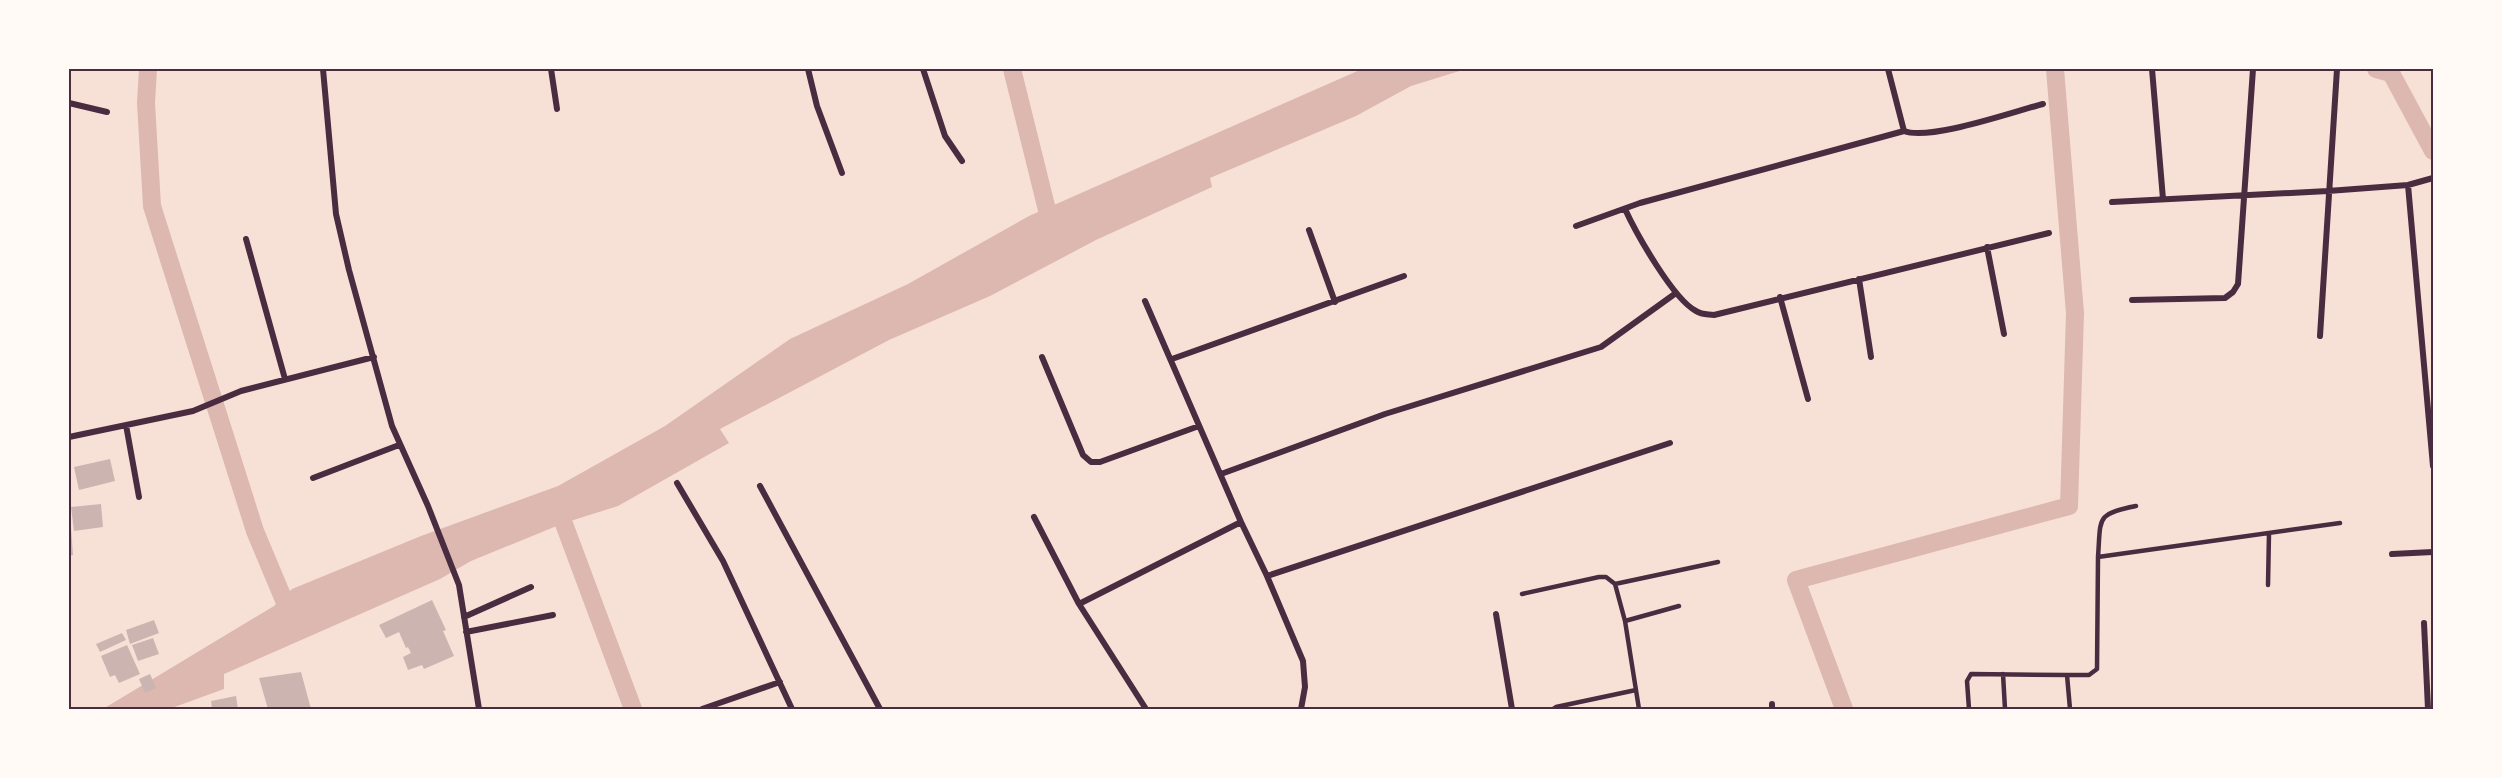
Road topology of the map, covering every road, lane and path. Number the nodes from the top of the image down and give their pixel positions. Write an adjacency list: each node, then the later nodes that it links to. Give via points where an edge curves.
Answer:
1 (323, 69): 37 (street, via 336,214)
2 (551, 69): 11 (street)
3 (808, 69): 15 (street)
4 (923, 69): 14 (street, via 945,136)
5 (1888, 69): 13 (street)
6 (2152, 69): 20 (street)
7 (2253, 69): 19 (street)
8 (2337, 69): 18 (street)
9 (69, 103): 12 (street)
10 (2043, 104): 13 (street, via 1934,133 1913,134)
11 (558, 109)
12 (107, 112)
13 (1904, 130): 22 (street)
14 (962, 161)
15 (842, 173)
16 (2433, 178): 17 (street)
17 (2408, 185): 18 (street); 42 (street)
18 (2328, 191): 19 (street); 36 (street)
19 (2245, 195): 20 (street); 32 (street, via 2238,285 2233,292 2225,297)
20 (2163, 199): 21 (street)
21 (2112, 202)
22 (1625, 209): 23 (street); 30 (street)
23 (1576, 226)
24 (1309, 230): 34 (street)
25 (2049, 233): 27 (street)
26 (246, 239): 43 (street)
27 (1988, 247): 29 (street); 35 (street)
28 (1404, 276): 34 (street)
29 (1859, 279): 31 (street); 39 (street)
30 (1676, 294): 31 (street, via 1693,310 1714,315); 52 (street, via 1601,347 1385,414)
31 (1780, 297): 44 (street)
32 (2132, 300)
33 (1145, 301): 40 (street)
34 (1335, 302): 40 (street)
35 (2004, 334)
36 (2320, 336)
37 (374, 357): 43 (street); 49 (street)
38 (1042, 357): 46 (street, via 1083,455 1091,462)
39 (1871, 357)
40 (1172, 359): 46 (street)
41 (2433, 360): 42 (street)
42 (2424, 361): 50 (street)
43 (285, 379): 45 (street, via 193,411)
44 (1808, 399)
45 (126, 425): 47 (street); 56 (street)
46 (1199, 426): 52 (street)
47 (69, 437)
48 (1670, 443): 66 (street)
49 (399, 445): 53 (street); 75 (street, via 459,585)
50 (2432, 456): 51 (street)
51 (2433, 466)
52 (1221, 474): 59 (street)
53 (314, 478)
54 (676, 483): 81 (street, via 723,561)
55 (760, 486): 86 (street)
56 (139, 497)
57 (2136, 506): 64 (lane, via 2108,512 2103,517)
58 (1034, 517): 71 (street)
59 (1241, 522): 66 (street); 71 (street)
60 (2340, 523): 61 (lane)
61 (2269, 533): 64 (lane); 68 (lane)
62 (2433, 552): 63 (street)
63 (2392, 554)
64 (2098, 557): 80 (lane, via 2097,669 2089,675)
65 (1718, 562): 67 (lane)
66 (1268, 576): 88 (street, via 1302,661 1305,687)
67 (1615, 584): 70 (lane, via 1599,577); 76 (lane)
68 (2268, 585)
69 (531, 587): 75 (street)
70 (1522, 594)
71 (1079, 604): 87 (street)
72 (1679, 606): 76 (lane)
73 (1496, 614): 89 (street)
74 (553, 615): 78 (street)
75 (464, 617): 78 (street)
76 (1625, 621): 82 (lane)
77 (2424, 623): 95 (street)
78 (466, 632): 83 (street)
79 (2003, 674): 80 (lane); 92 (lane, via 1971,675 1967,681); 93 (lane)
80 (2067, 675): 94 (lane)
81 (780, 682): 84 (street); 85 (street)
82 (1636, 690): 90 (lane); 91 (lane)
83 (479, 709)
84 (702, 709)
85 (792, 709)
86 (880, 709)
87 (1146, 709)
88 (1301, 709)
89 (1512, 709)
90 (1553, 709)
91 (1639, 709)
92 (1969, 709)
93 (2005, 709)
94 (2070, 709)
95 (2428, 709)

